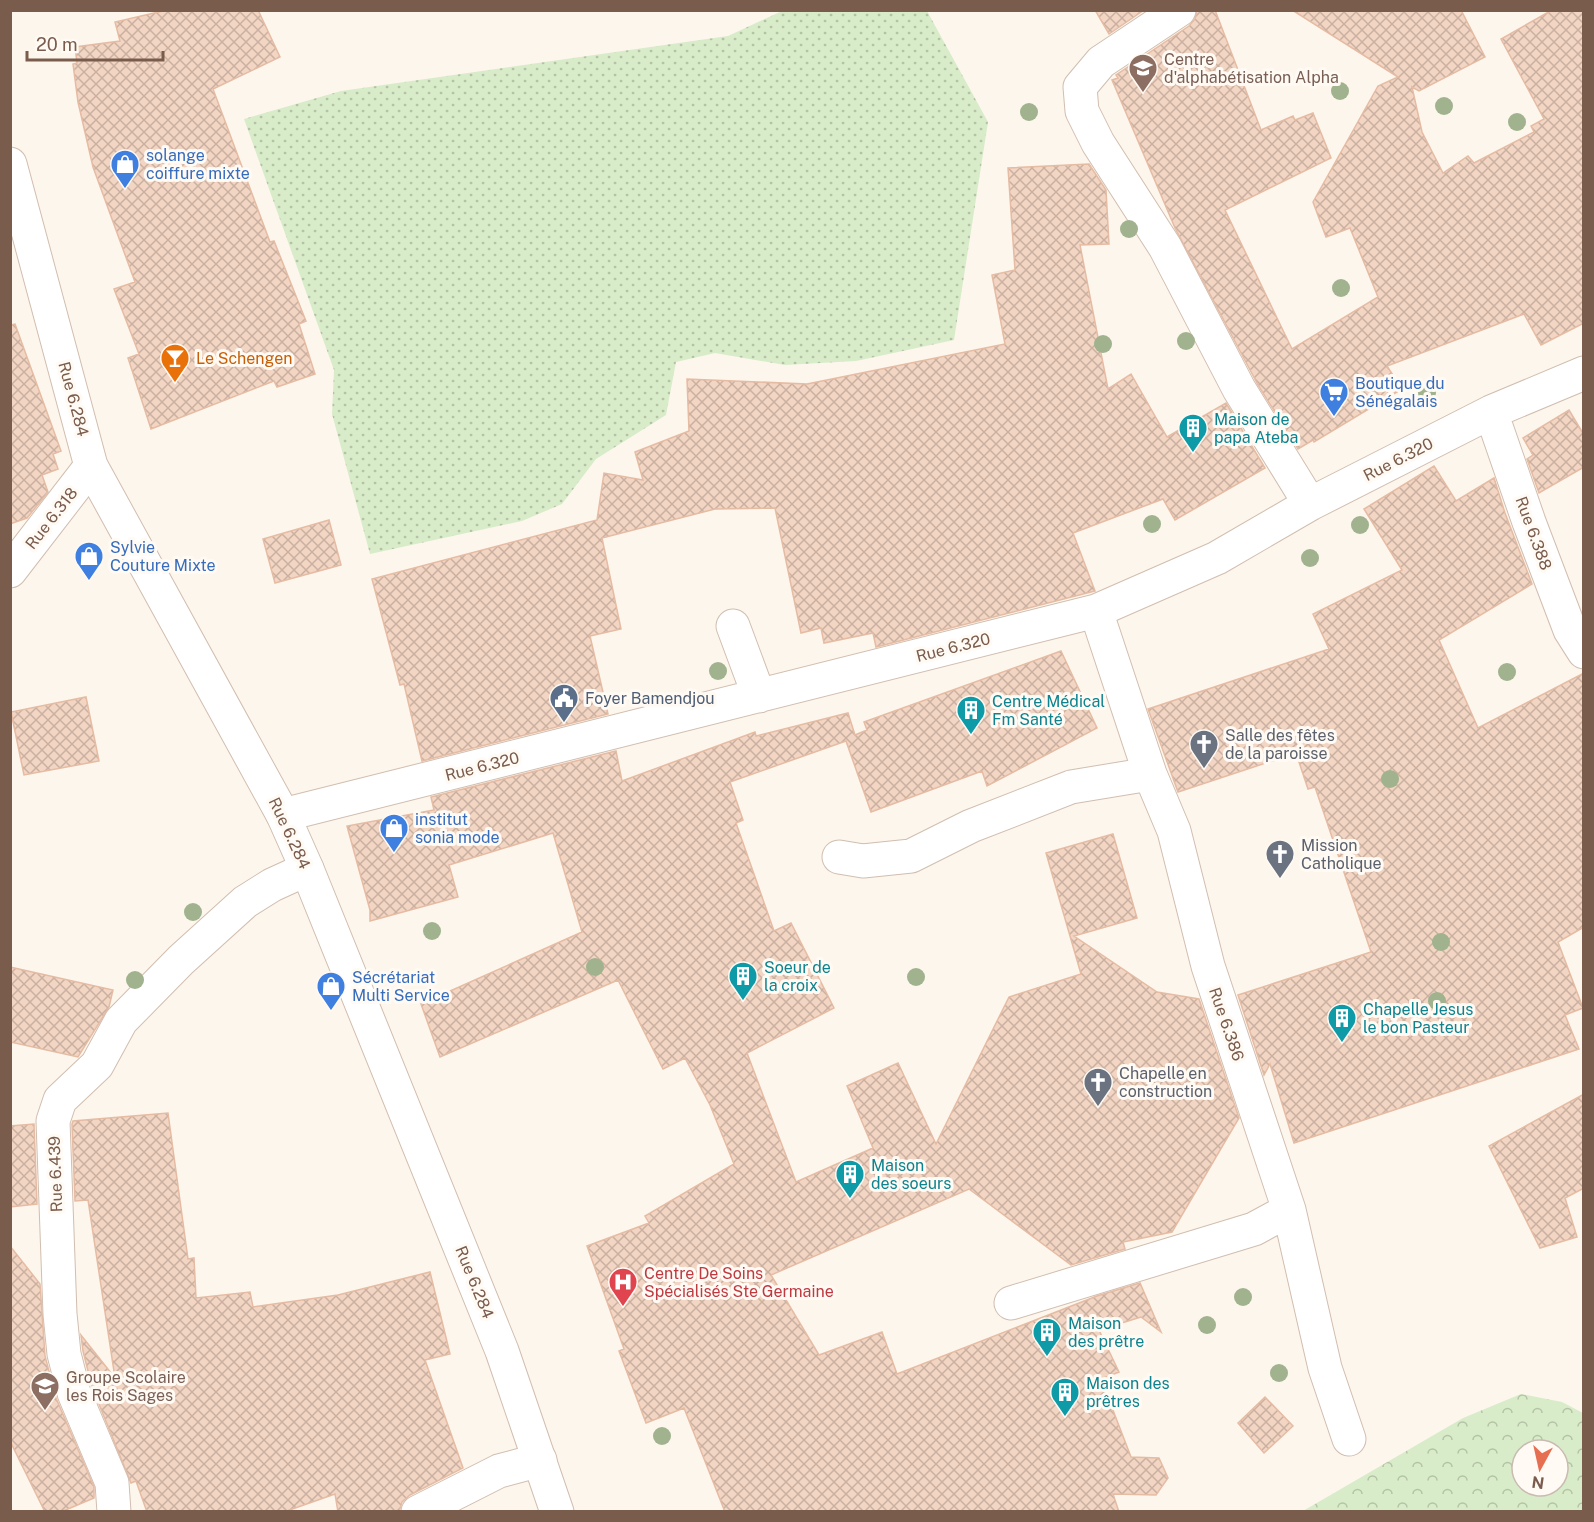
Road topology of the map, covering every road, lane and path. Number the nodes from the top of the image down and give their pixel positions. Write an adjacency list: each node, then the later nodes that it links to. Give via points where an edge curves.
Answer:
1 (1179, 10): 6 (street, via 1101,62 1080,87 1082,111 1098,143 1165,247 1239,388)
2 (10, 164): 5 (street, Rue 6.284)
3 (1584, 373): 4 (street, Rue 6.320)
4 (1491, 412): 6 (street, Rue 6.320); 10 (street, Rue 6.388, via 1570,630)
5 (91, 466): 7 (street, Rue 6.318); 13 (street, Rue 6.284)
6 (1310, 504): 8 (street, Rue 6.320, via 1218,558)
7 (10, 571)
8 (1096, 611): 11 (street, Rue 6.320); 12 (street, Rue 6.386)
9 (733, 626): 11 (street)
10 (1584, 652)
11 (759, 696): 13 (street, Rue 6.320)
12 (1150, 774): 14 (street, via 1071,787 971,826 911,856 863,861); 16 (street, Rue 6.386, via 1174,831 1208,966)
13 (283, 815): 15 (street, Rue 6.284)
14 (839, 857)
15 (307, 869): 19 (street, Rue 6.284, via 502,1351); 20 (street, Rue 6.439, via 246,902 181,960 121,1021 97,1065 60,1100 53,1121 64,1354 74,1393 112,1483)
16 (1289, 1210): 17 (street, via 1254,1229); 18 (street, Rue 6.386, via 1325,1368)
17 (1011, 1303)
18 (1349, 1439)
19 (540, 1460): 21 (street, via 499,1471); 22 (street, Rue 6.284)
20 (114, 1512)
21 (418, 1512)
22 (557, 1512)

